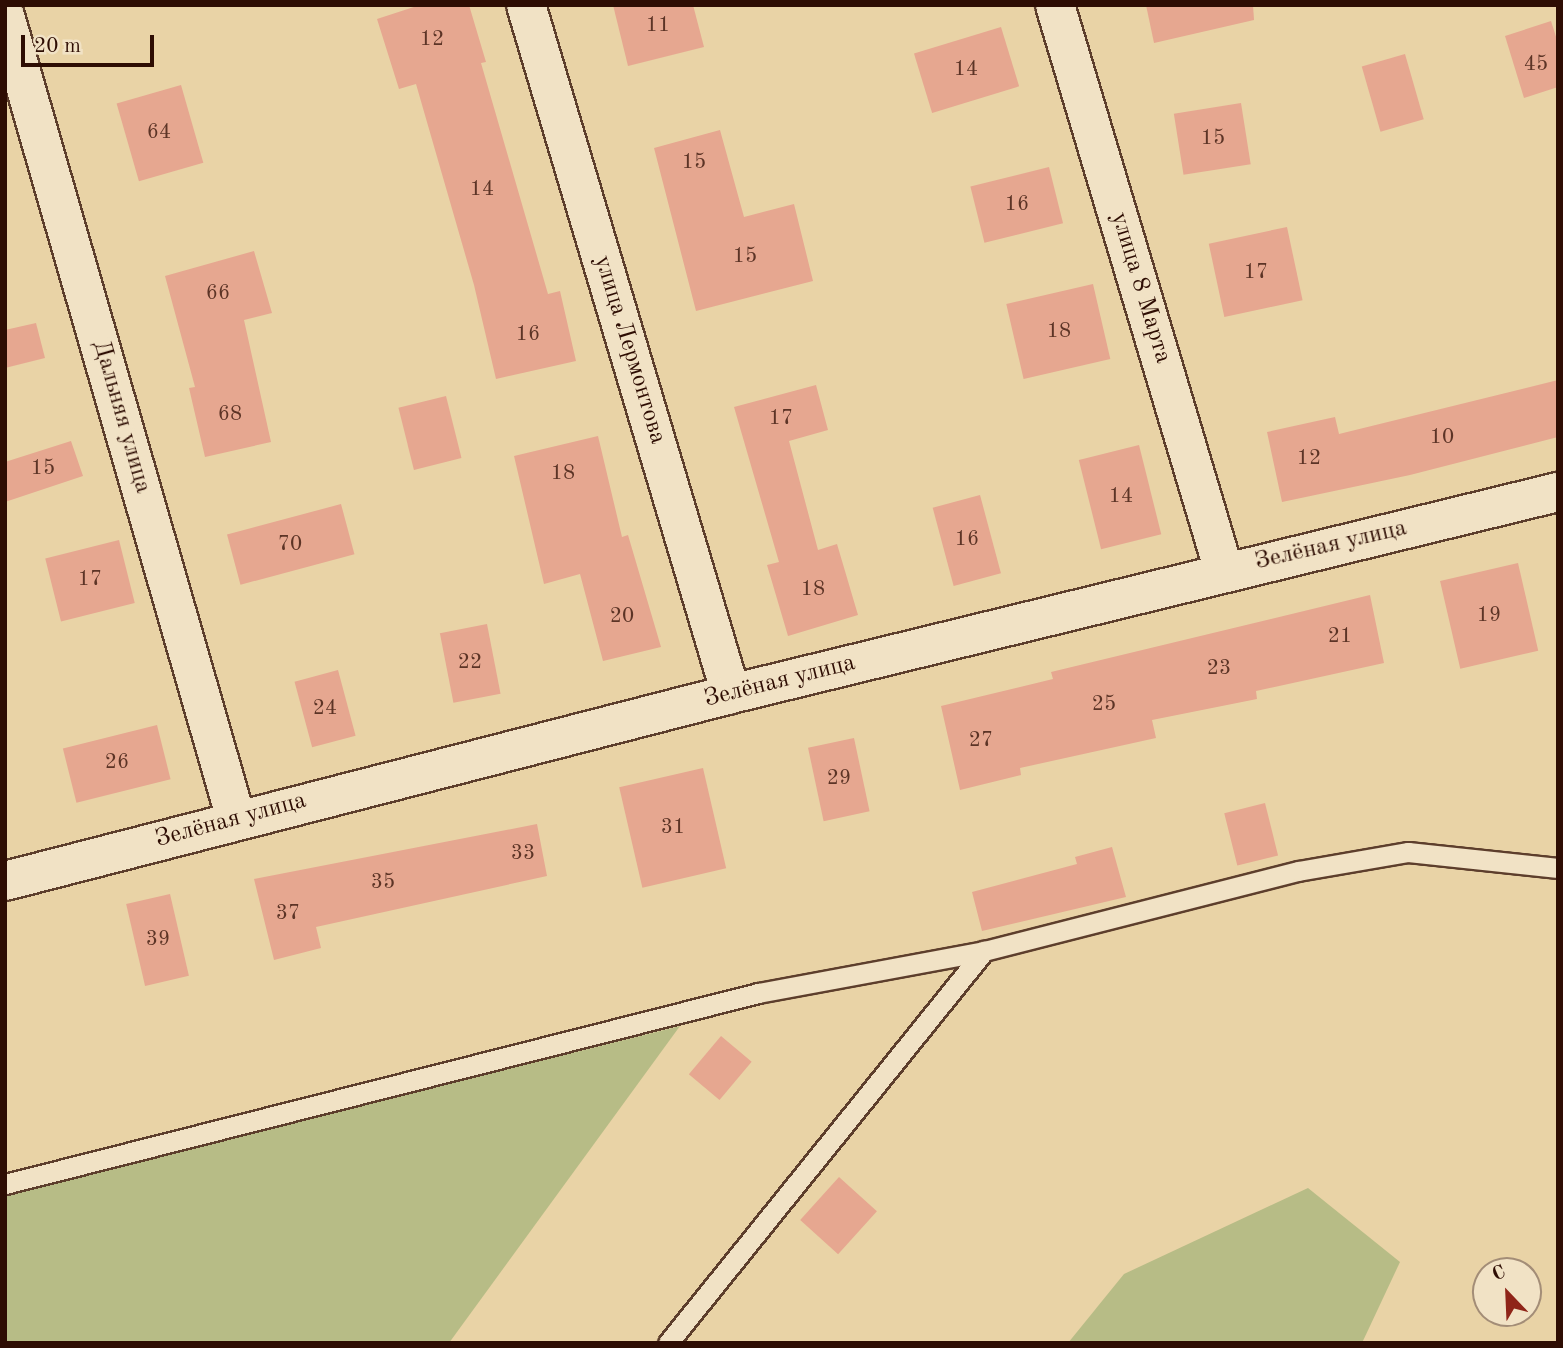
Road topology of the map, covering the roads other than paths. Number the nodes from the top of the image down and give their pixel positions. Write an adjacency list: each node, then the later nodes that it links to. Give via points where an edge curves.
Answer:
1 (526, 5): 6 (street, улица Лермонтова)
2 (1055, 5): 5 (street, улица 8 Марта)
3 (5, 16): 7 (street, Дальняя улица)
4 (1558, 492): 5 (street, Зелёная улица)
5 (1224, 571): 6 (street, Зелёная улица)
6 (732, 694): 7 (street, Зелёная улица)
7 (236, 819): 9 (street, Зелёная улица)
8 (1558, 868): 10 (lane, via 1408,852 1298,871)
9 (5, 881)
10 (984, 951): 11 (lane, via 758,993); 12 (lane)
11 (5, 1184)
12 (668, 1343)

